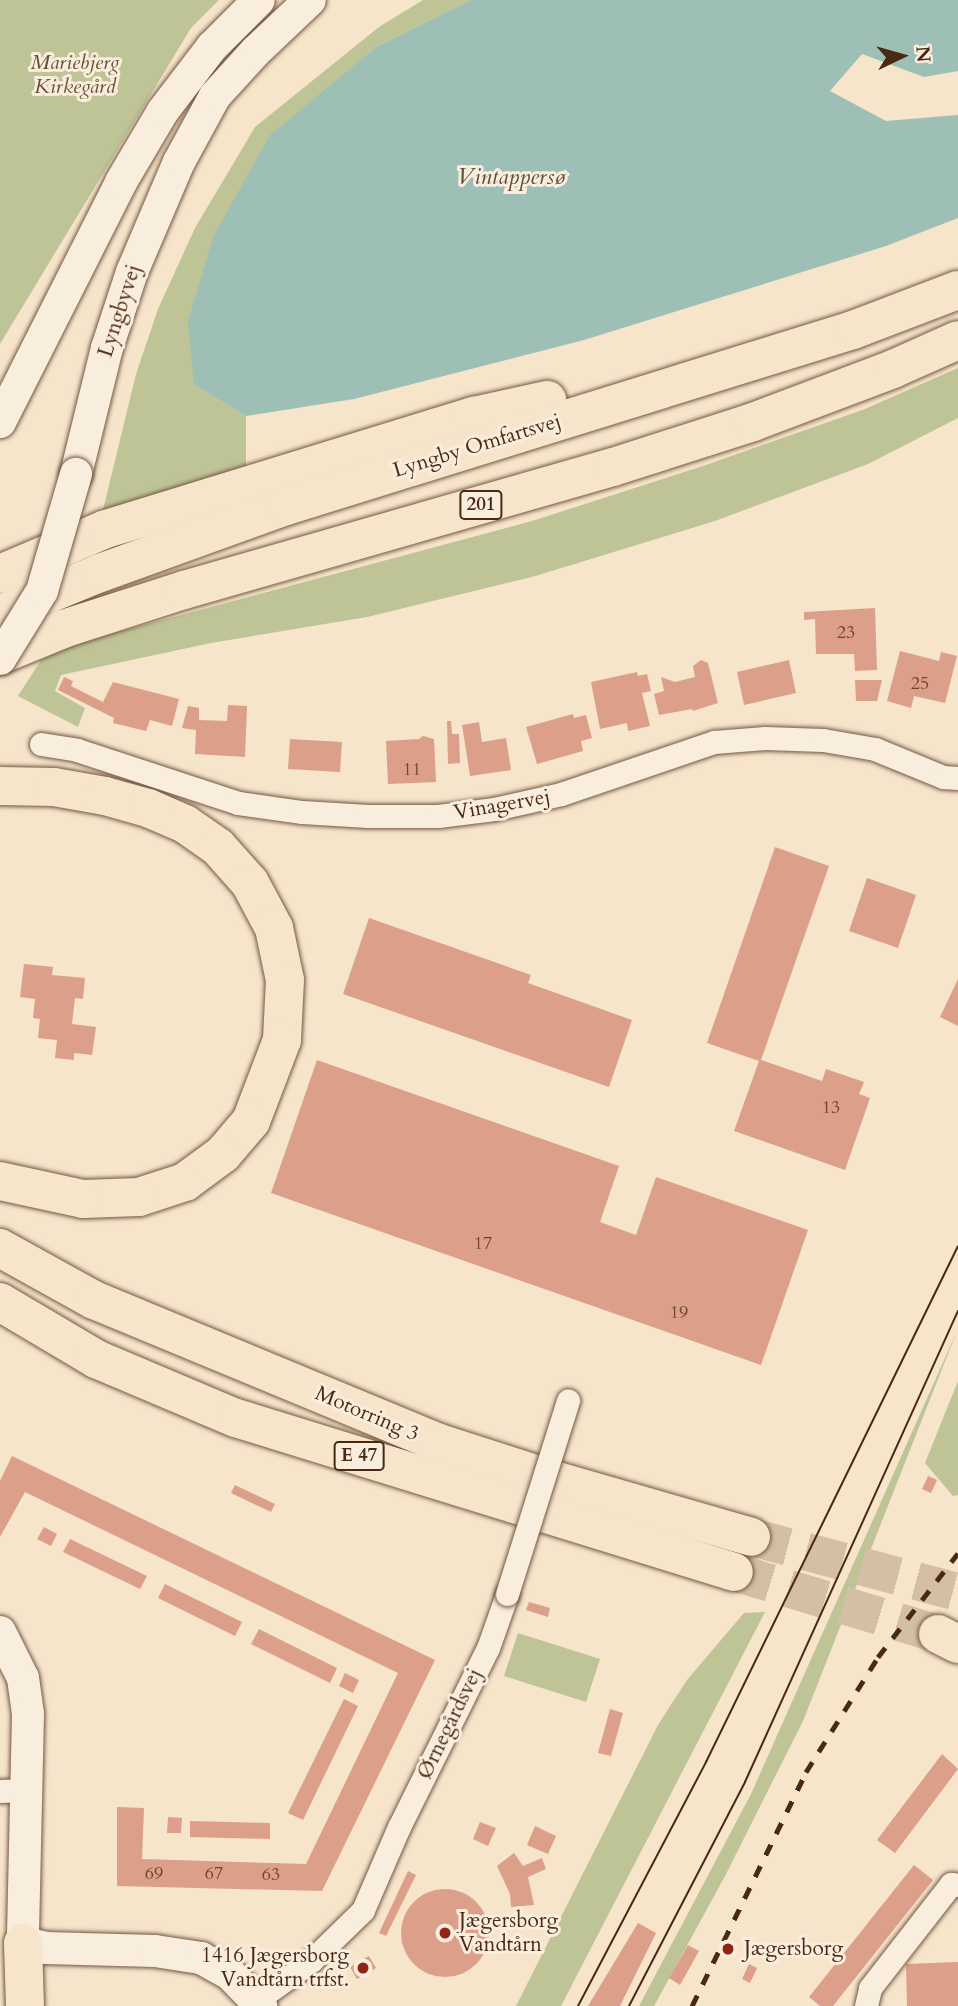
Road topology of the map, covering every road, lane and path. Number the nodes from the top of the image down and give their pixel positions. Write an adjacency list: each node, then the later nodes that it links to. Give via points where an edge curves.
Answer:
1 (259, 0): 6 (street, via 212,47 163,111 121,182)
2 (310, 0): 9 (street, Lyngbyvej, bridge, via 215,96 179,162 132,272 107,348 42,591)
3 (958, 290): 4 (highway, Lyngby Omfartsvej)
4 (853, 330): 7 (highway, via 474,416 106,529); 8 (highway, Lyngby Omfartsvej, via 286,506)
5 (958, 341): 9 (highway, 201, via 753,422 613,467 184,590 63,629)
6 (0, 422)
7 (0, 574)
8 (0, 614)
9 (0, 657)
10 (41, 744): 11 (street, Vinagervej, via 77,750 238,803 368,816 438,816 494,808 561,794 714,742 765,737 876,749 943,777)
11 (958, 778)
12 (0, 786): 13 (highway, via 54,786 148,808 185,824 218,847 250,883 274,928 285,980 282,1040 251,1122 223,1154 186,1182 139,1197 83,1199)
13 (0, 1181)
14 (0, 1248): 19 (highway, Motorring 3 / E 47, via 94,1300 439,1443)
15 (0, 1302): 17 (highway, Motorring 3 / E 47)
16 (0, 1327): 17 (highway, via 50,1350)
17 (96, 1359): 20 (highway, Motorring 3 / E 47, via 236,1418)
18 (568, 1400): 25 (street, Ørnegårdsvej, bridge, via 488,1648 363,1910)
19 (751, 1537)
20 (734, 1572)
21 (0, 1632): 22 (street, via 23,1678 28,1714)
22 (13, 1790): 24 (street)
23 (958, 1885): 27 (street, via 951,1884 870,1988)
24 (11, 1940): 25 (street, Ørnegårdsvej, via 47,1948 155,1951 201,1958 230,1974); 26 (highway)
25 (259, 2003)
26 (25, 2006)
27 (866, 2006)

